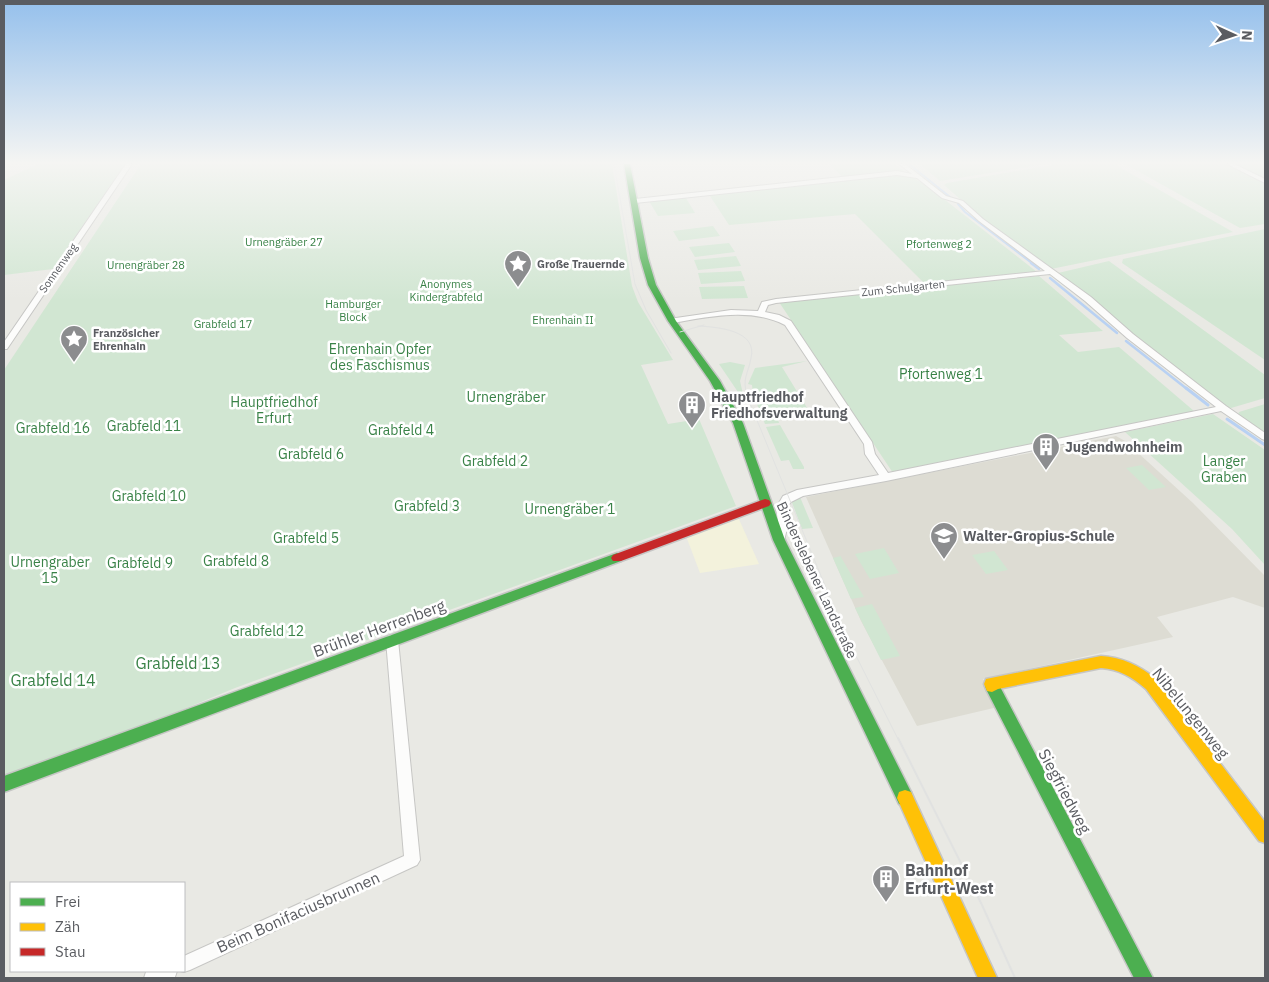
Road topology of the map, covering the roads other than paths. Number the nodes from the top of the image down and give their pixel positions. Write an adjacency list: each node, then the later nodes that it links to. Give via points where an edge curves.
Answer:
1 (98, 210): 7 (street, Sonnenweg)
2 (637, 210): 6 (main road, Binderslebener Landstraße, via 650,279)
3 (970, 210): 4 (street)
4 (1051, 272): 5 (street, Zum Schulgarten, via 776,301 765,304); 8 (street)
5 (761, 313): 6 (street); 10 (street, via 782,319 792,328 869,444 870,454)
6 (672, 321): 11 (main road, Binderslebener Landstraße, via 715,381 738,423)
7 (4, 347)
8 (1223, 408): 9 (street); 10 (street)
9 (1265, 437)
10 (886, 478): 12 (street, via 788,498 781,508 783,521)
11 (766, 503): 12 (main road, Binderslebener Landstraße); 13 (main road, Brühler Herrenberg)
12 (779, 540): 20 (main road, Binderslebener Landstraße, via 925,839)
13 (392, 640): 15 (main road, Brühler Herrenberg); 17 (street, Beim Bonifaciusbrunnen, via 412,860)
14 (1063, 670): 16 (main road, Nibelungenweg, via 1107,662 1129,668 1142,676); 21 (main road, Siegfriedweg, via 991,684)
15 (4, 784)
16 (1265, 835)
17 (185, 964)
18 (167, 972): 19 (street)
19 (152, 978)
20 (988, 978)
21 (1144, 978)

